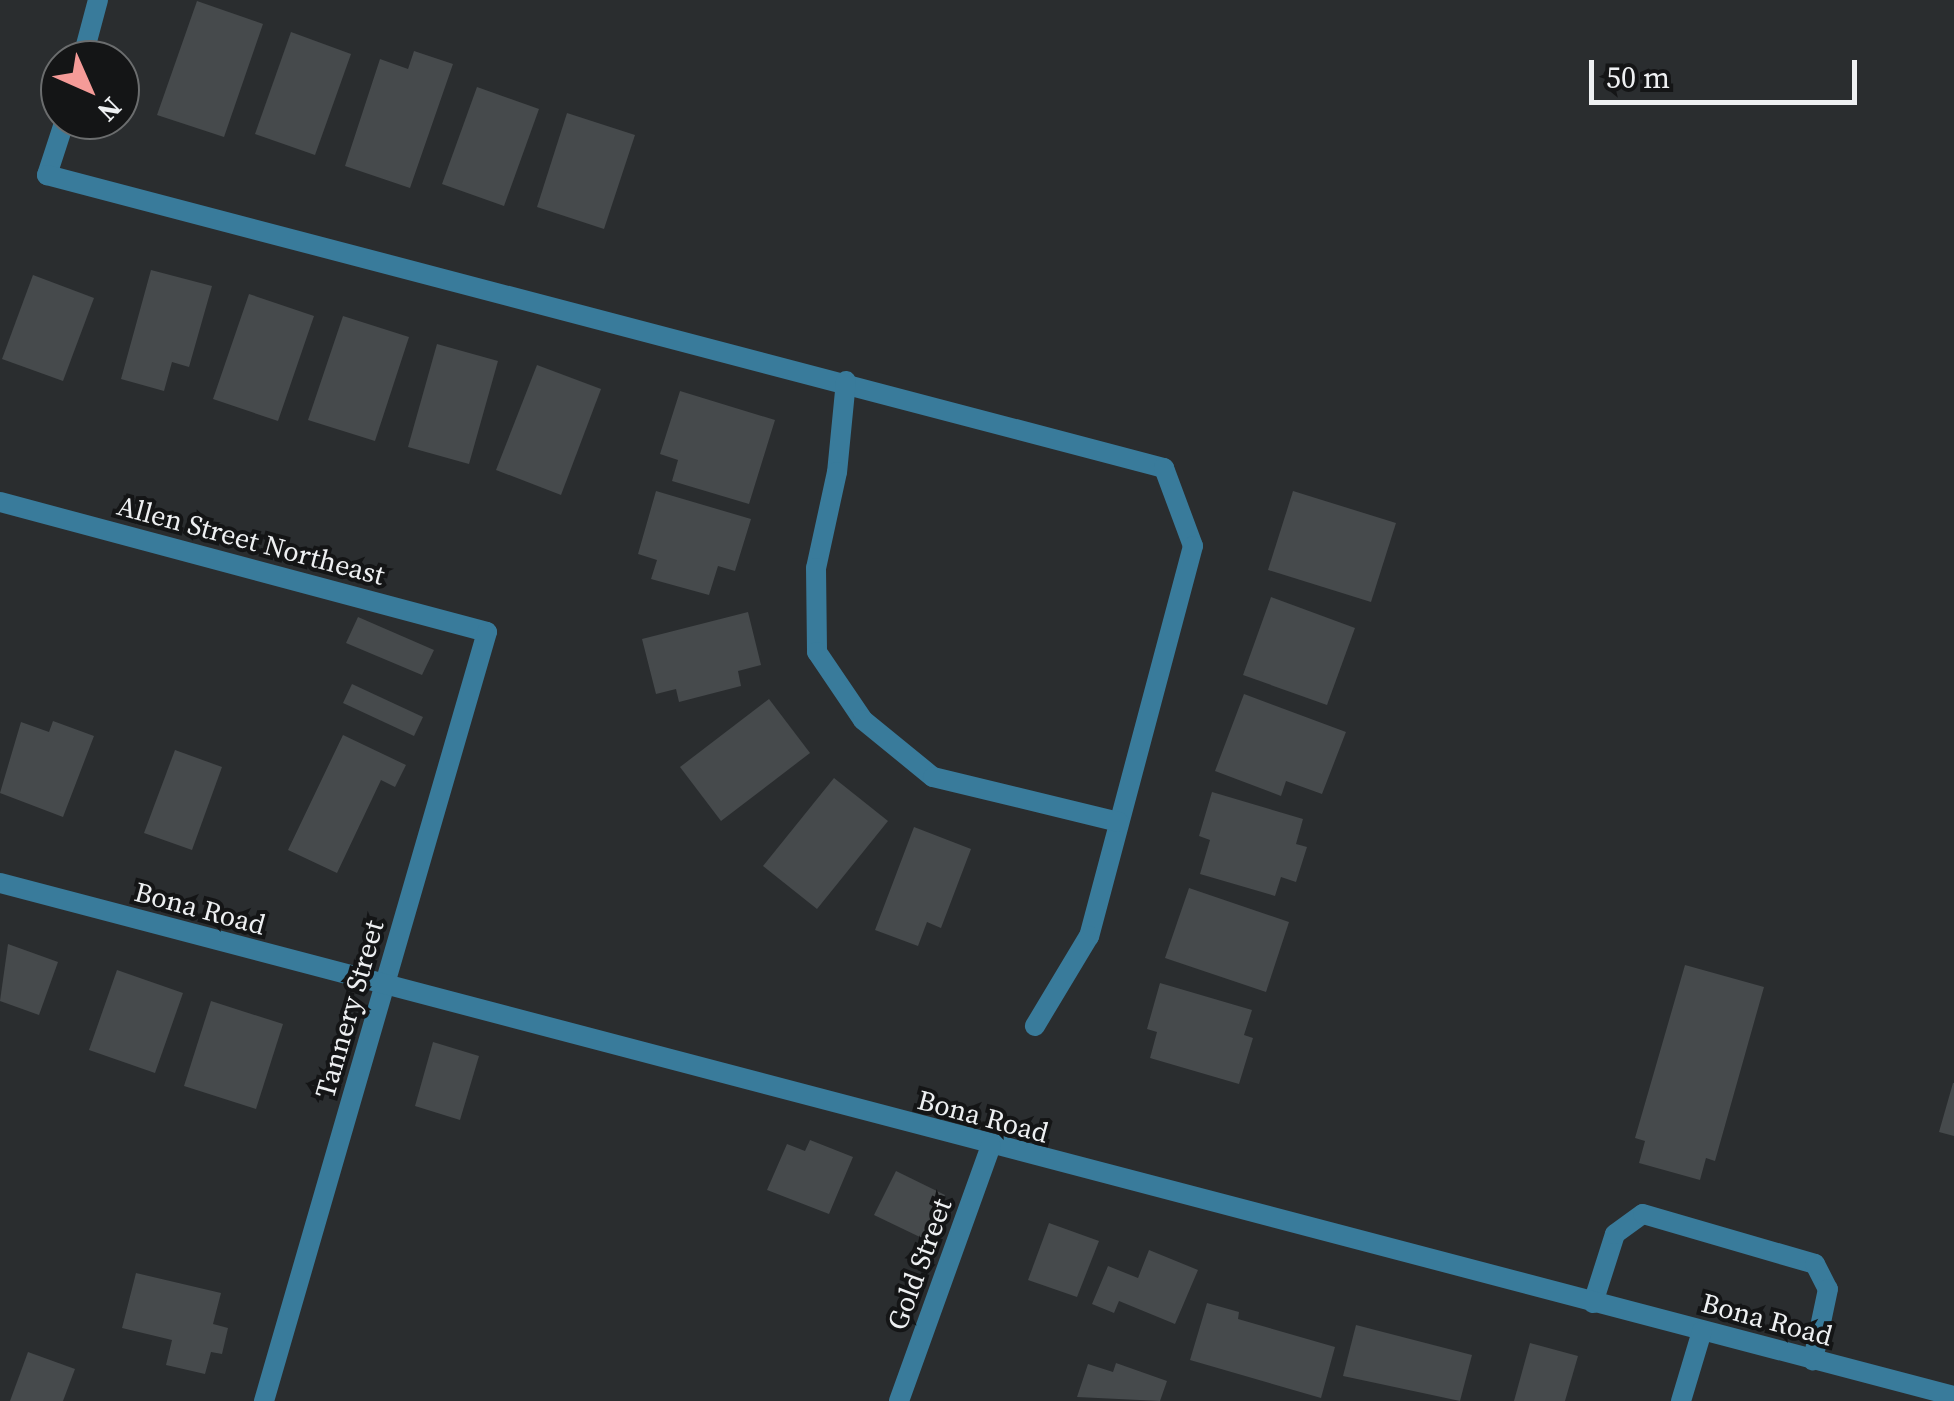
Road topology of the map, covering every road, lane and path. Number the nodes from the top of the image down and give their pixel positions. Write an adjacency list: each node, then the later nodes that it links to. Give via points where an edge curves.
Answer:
1 (98, 0): 2 (street)
2 (87, 40)
3 (58, 140): 4 (street, via 47,175)
4 (846, 380): 7 (street, via 837,472 816,568 817,652 862,720 933,777); 7 (street, via 1164,468 1193,546)
5 (0, 502): 6 (street, Allen Street Northeast)
6 (487, 632): 9 (street, Tannery Street)
7 (1119, 822): 10 (street, via 1089,936)
8 (0, 883): 9 (street, Bona Road)
9 (384, 986): 11 (street, Bona Road); 16 (street, Tannery Street)
10 (1035, 1026)
11 (991, 1146): 12 (street, Bona Road); 17 (street, Gold Street)
12 (1593, 1302): 13 (street, Bona Road); 14 (street, via 1614,1234 1643,1214 1814,1264 1828,1289)
13 (1702, 1331): 14 (street, Bona Road); 18 (street)
14 (1814, 1360): 15 (street, Bona Road)
15 (1954, 1396)
16 (264, 1401)
17 (899, 1401)
18 (1681, 1401)

